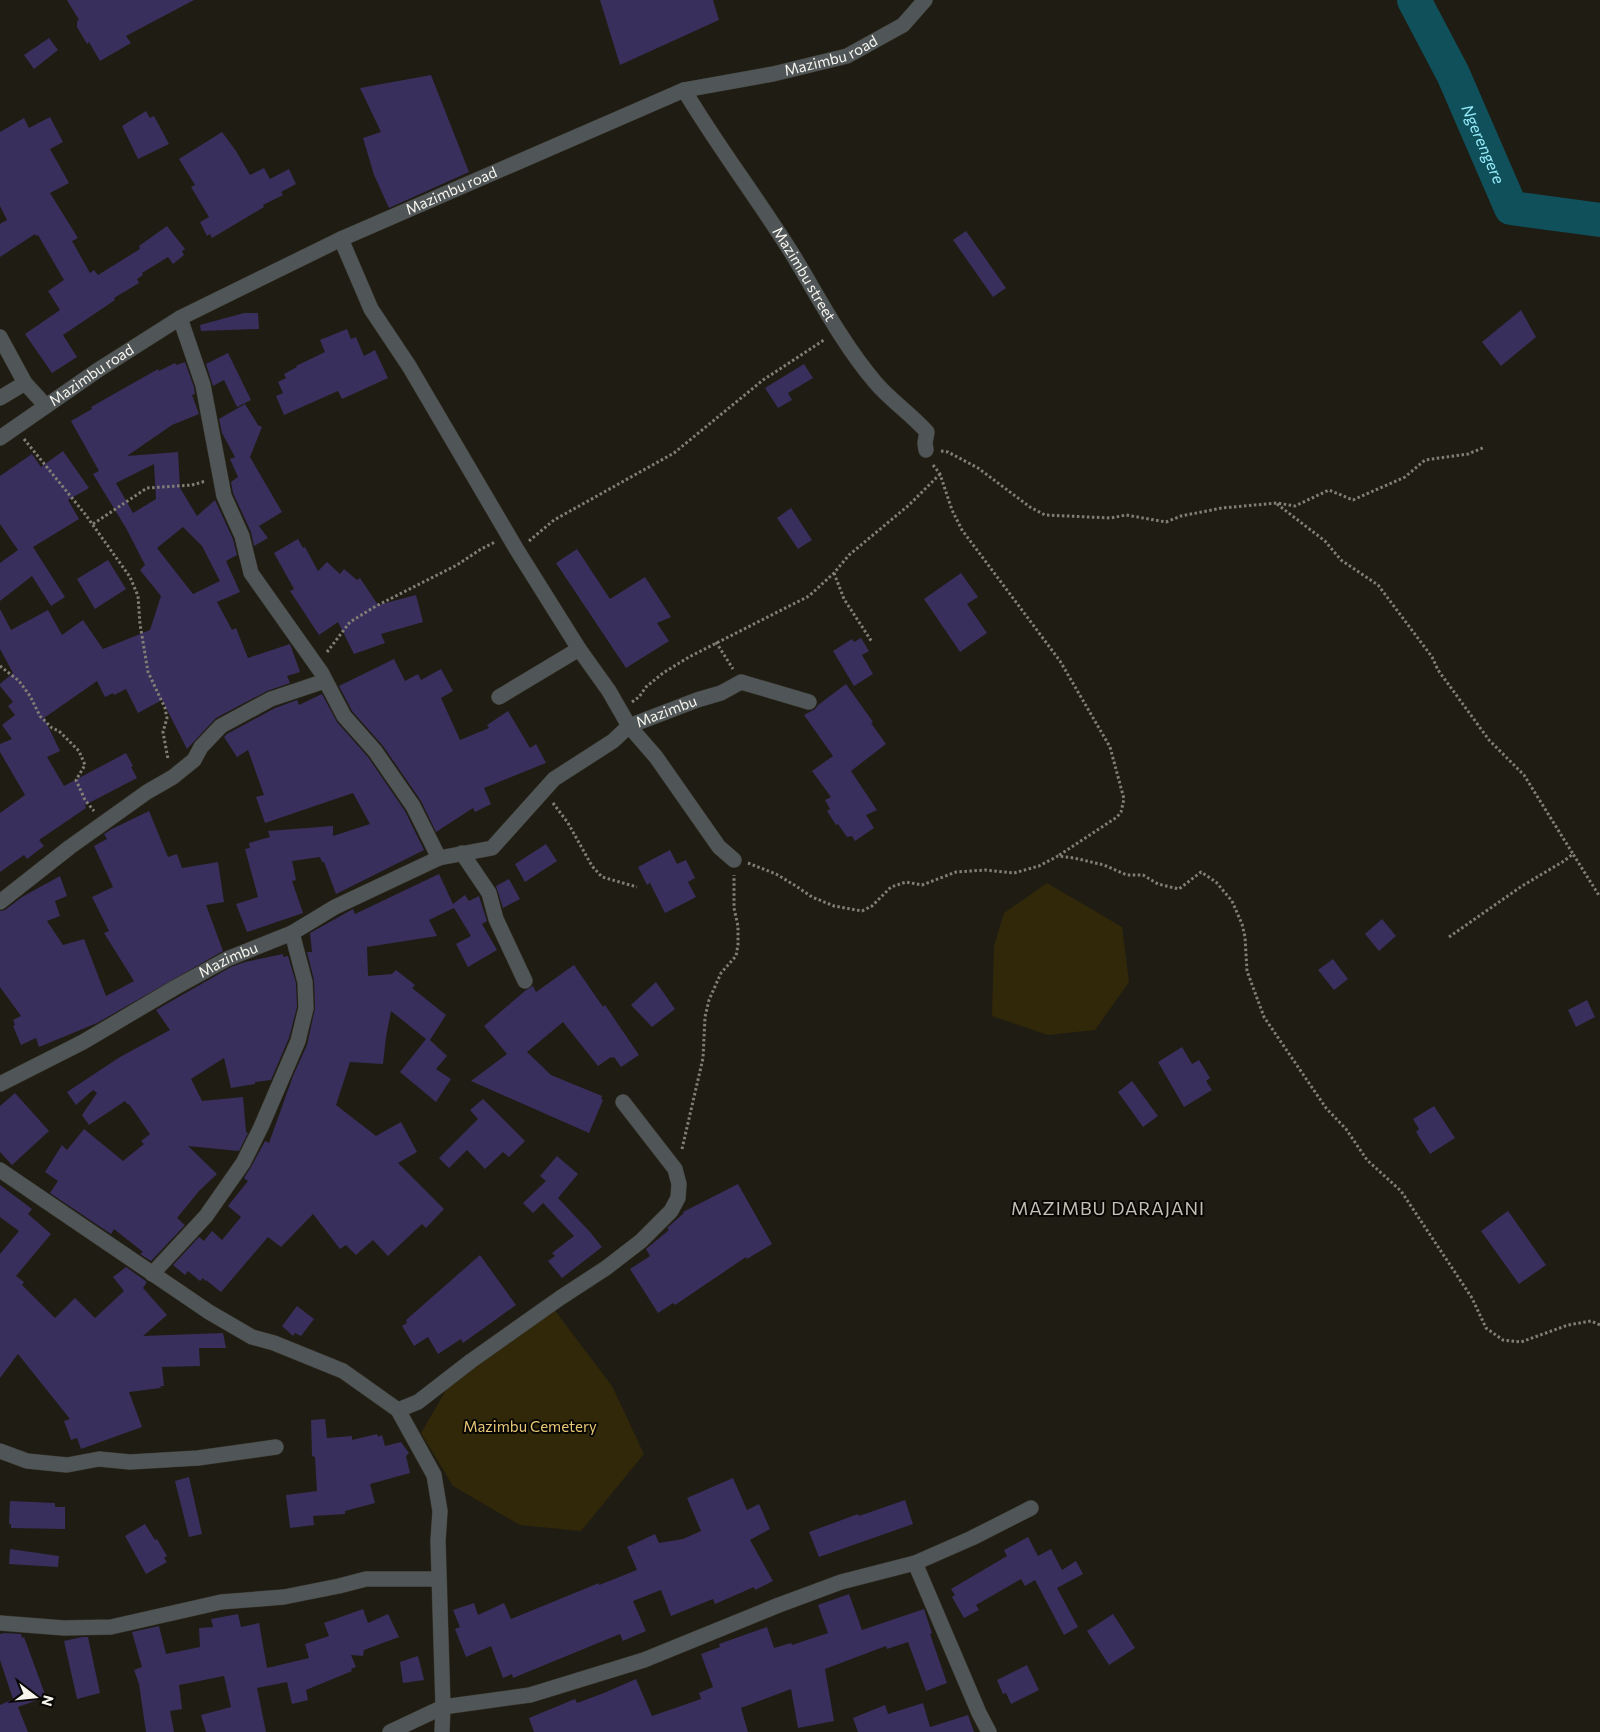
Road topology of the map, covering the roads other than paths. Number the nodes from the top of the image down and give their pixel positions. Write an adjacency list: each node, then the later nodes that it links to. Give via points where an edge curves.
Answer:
1 (925, 0): 2 (street, Mazimbu road, via 903,25 848,56)
2 (684, 90): 3 (street, Mazimbu road); 10 (street, Mazimbu street, via 792,254 838,332 876,384 927,432)
3 (341, 239): 4 (street, Mazimbu road); 11 (street, via 371,309 410,366 508,535)
4 (180, 318): 8 (street, Mazimbu road); 12 (street, via 203,385 224,496 242,536 251,573)
5 (0, 337): 6 (street)
6 (25, 382): 7 (street); 8 (street)
7 (0, 398)
8 (46, 406): 9 (street, Mazimbu road)
9 (0, 438)
10 (926, 450)
11 (579, 649): 13 (street); 15 (street)
12 (323, 676): 17 (street, via 344,716 374,751 413,806); 19 (street, via 221,726 194,760 173,777 70,847)
13 (499, 697)
14 (809, 702): 15 (street, Mazimbu, via 740,682 720,693)
15 (627, 723): 16 (street, Mazimbu, via 613,741 554,779 492,848); 18 (street, Mazimbu, via 656,757 719,847)
16 (462, 853): 17 (street, Mazimbu); 21 (street, via 489,893 496,919)
17 (439, 858): 20 (street, Mazimbu, via 335,907)
18 (734, 860)
19 (0, 902)
20 (292, 933): 22 (street, Mazimbu, via 227,959 83,1042); 25 (street, via 305,982 306,1008 298,1041 243,1163 206,1216)
21 (525, 981)
22 (0, 1084)
23 (623, 1102): 26 (street, via 675,1169 678,1198 671,1211 640,1242 606,1268 471,1361 418,1402)
24 (0, 1170): 25 (street)
25 (152, 1274): 26 (street, via 252,1337 343,1371)
26 (398, 1410): 31 (street, via 434,1475 440,1511)
27 (276, 1447): 28 (street, via 198,1458 130,1462 99,1460 67,1465 27,1461)
28 (0, 1451)
29 (1031, 1508): 30 (street)
30 (915, 1563): 33 (street, via 841,1582 644,1660 530,1695); 36 (street)
31 (439, 1578): 32 (street, via 366,1579 284,1597 222,1602 111,1627 64,1628); 33 (street)
32 (0, 1623)
33 (443, 1707): 34 (street); 35 (street)
34 (390, 1732)
35 (442, 1732)
36 (989, 1732)

